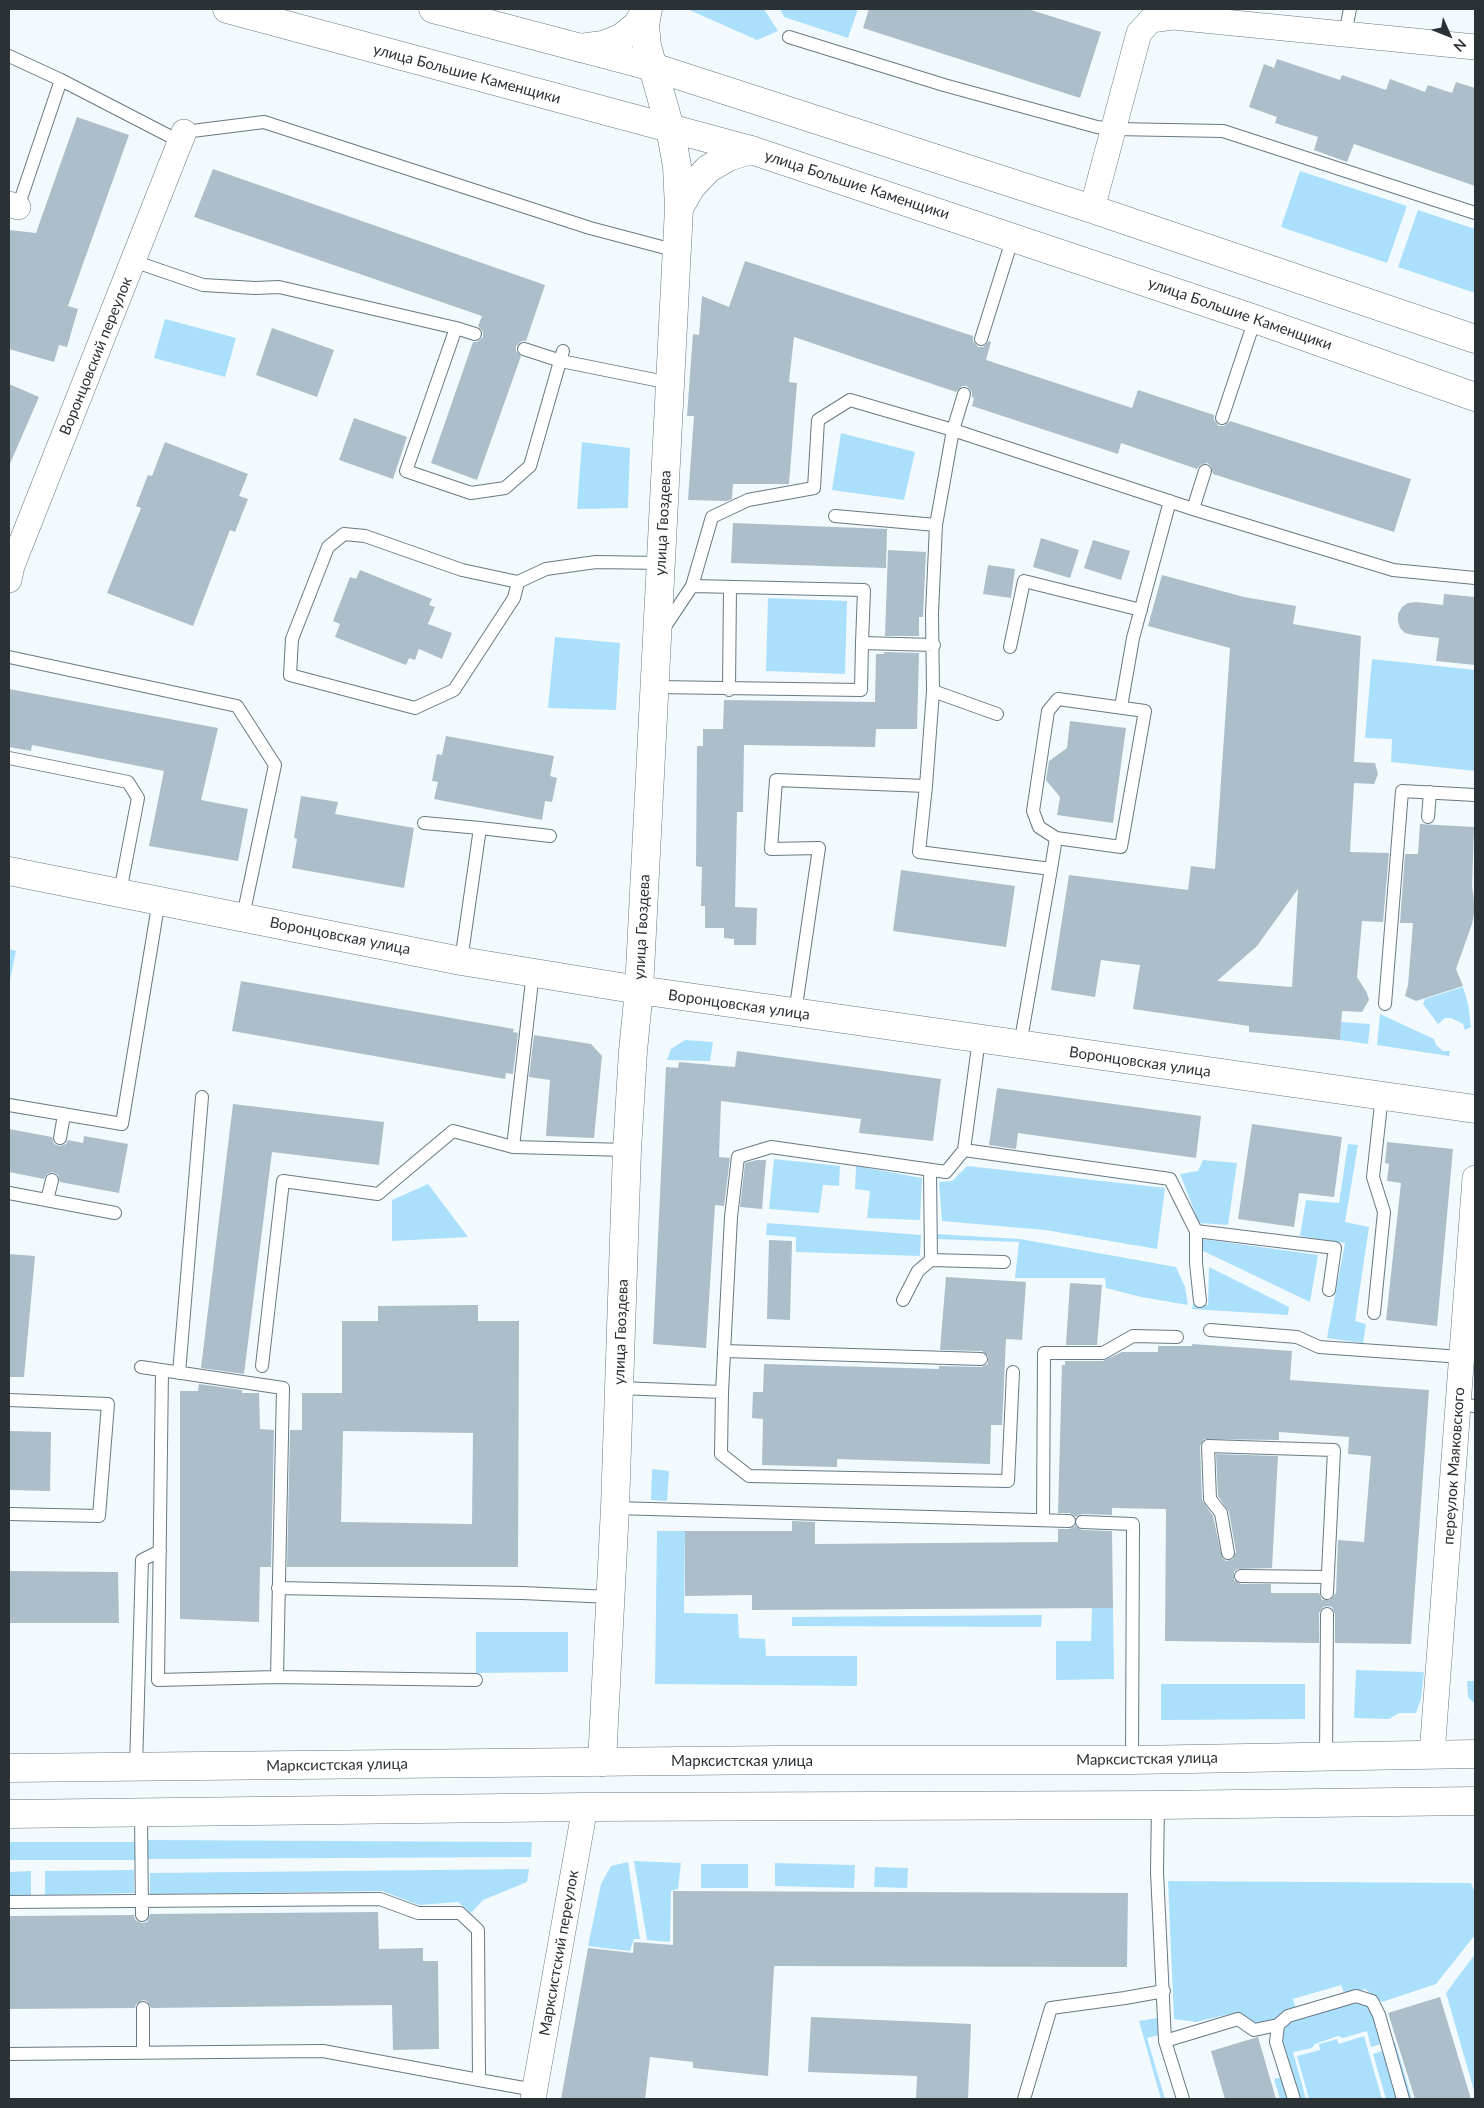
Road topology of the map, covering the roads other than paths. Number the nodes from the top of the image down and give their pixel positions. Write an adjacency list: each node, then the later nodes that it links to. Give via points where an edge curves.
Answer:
1 (227, 9): 13 (main road, улица Большие Каменщики)
2 (433, 9): 9 (main road)
3 (648, 9): 9 (main road, via 637,25 621,38 603,45); 11 (main road, улица Гвоздева, via 647,46)
4 (1350, 9): 6 (lane)
5 (1147, 14): 6 (street); 14 (street, via 1139,32)
6 (1345, 34): 8 (street)
7 (789, 37): 14 (lane, via 953,87)
8 (1475, 47)
9 (580, 48): 11 (main road)
10 (9, 56): 12 (lane)
11 (653, 67): 13 (main road, улица Гвоздева); 19 (main road)
12 (61, 80): 15 (lane); 17 (lane)
13 (670, 128): 16 (main road, улица Большие Каменщики); 18 (main road, улица Гвоздева, via 677,166)
14 (1114, 129): 19 (street); 20 (lane, via 1223,130)
15 (182, 137): 22 (lane, via 264,122 590,228); 23 (street, Воронцовский переулок)
16 (752, 150): 18 (main road, via 728,157 708,169 691,187); 21 (main road, улица Большие Каменщики)
17 (13, 205)
18 (679, 208): 22 (main road, улица Гвоздева)
19 (1092, 210): 28 (main road)
20 (1475, 213)
21 (1013, 237): 24 (main road, улица Большие Каменщики); 27 (lane)
22 (676, 251): 31 (main road, улица Гвоздева)
23 (133, 261): 25 (lane, via 203,285 279,287); 43 (street, Воронцовский переулок)
24 (1255, 319): 32 (main road, улица Большие Каменщики); 34 (lane)
25 (456, 328): 26 (lane); 30 (lane, via 406,471 471,493 505,488 530,466)
26 (475, 334)
27 (981, 339)
28 (1475, 339)
29 (524, 349): 30 (lane)
30 (562, 356): 31 (lane)
31 (670, 383): 41 (main road, улица Гвоздева)
32 (1470, 392)
33 (964, 394): 35 (lane)
34 (1222, 418)
35 (953, 430): 37 (lane); 40 (lane); 45 (lane, via 850,400 818,420 814,488 748,500 712,517)
36 (1205, 471): 38 (lane)
37 (1170, 501): 38 (lane); 47 (lane)
38 (1193, 508): 42 (lane, via 1393,570)
39 (835, 516): 40 (lane)
40 (936, 525): 50 (lane, via 932,613)
41 (661, 563): 44 (lane, via 596,562 546,569); 48 (main road, улица Гвоздева)
42 (1475, 578)
43 (9, 580)
44 (518, 582): 44 (lane, via 462,570 365,536 344,534 328,547 292,639 290,675 416,708 454,690 514,598)
45 (692, 586): 46 (lane); 48 (lane)
46 (730, 587): 49 (lane, via 864,590); 54 (lane)
47 (1141, 610): 51 (lane, via 1024,581); 56 (lane)
48 (657, 639): 53 (main road, улица Гвоздева)
49 (862, 643): 50 (lane); 54 (lane, via 861,690)
50 (934, 645): 55 (lane)
51 (1010, 647)
52 (9, 657): 71 (lane, via 238,706 276,765)
53 (655, 687): 54 (lane); 74 (main road, улица Гвоздева)
54 (729, 690)
55 (933, 691): 57 (lane); 59 (lane)
56 (1121, 707): 66 (lane, via 1058,699 1048,711 1033,811 1040,827); 66 (lane, via 1145,711 1122,847)
57 (997, 714)
58 (9, 758): 69 (lane, via 128,782 138,798)
59 (926, 786): 67 (lane, via 919,852); 76 (lane, via 776,780 771,849 819,848)
60 (1430, 792): 61 (lane); 62 (lane); 75 (lane, via 1402,791)
61 (1475, 795)
62 (1428, 817)
63 (424, 824): 64 (lane)
64 (480, 828): 65 (lane); 72 (lane)
65 (550, 836)
66 (1056, 838): 67 (lane)
67 (1051, 869): 78 (lane)
68 (9, 871): 69 (main road, Воронцовская улица)
69 (120, 892): 70 (main road, Воронцовская улица)
70 (159, 900): 71 (main road, Воронцовская улица); 83 (lane, via 122,1124)
71 (243, 916): 72 (main road, Воронцовская улица)
72 (461, 961): 73 (main road, Воронцовская улица)
73 (533, 972): 74 (main road, Воронцовская улица); 85 (lane)
74 (639, 990): 76 (main road, Воронцовская улица); 86 (main road, улица Гвоздева)
75 (1385, 1004)
76 (795, 1013): 77 (main road, Воронцовская улица)
77 (979, 1040): 78 (main road, Воронцовская улица); 87 (lane)
78 (1020, 1045): 79 (main road, Воронцовская улица)
79 (1382, 1095): 82 (main road, Воронцовская улица); 100 (lane, via 1373,1177 1384,1212)
80 (202, 1097): 110 (lane)
81 (9, 1105): 83 (lane)
82 (1475, 1109)
83 (64, 1115): 84 (lane)
84 (60, 1138)
85 (513, 1147): 86 (lane); 106 (lane, via 453,1131 378,1194 283,1181)
86 (627, 1150): 111 (main road, улица Гвоздева)
87 (964, 1150): 88 (lane, via 946,1172); 94 (lane, via 1170,1179)
88 (930, 1170): 95 (lane); 103 (lane, via 771,1147 738,1157 731,1216)
89 (1475, 1178): 105 (street, переулок Маяковского)
90 (52, 1180): 92 (lane)
91 (9, 1194): 92 (lane)
92 (47, 1200): 93 (lane)
93 (116, 1213)
94 (1196, 1231): 97 (lane, via 1335,1248); 99 (lane)
95 (931, 1260): 96 (lane); 98 (lane, via 918,1271)
96 (1004, 1262)
97 (1328, 1290)
98 (903, 1300)
99 (1200, 1301)
100 (1374, 1313)
101 (1210, 1330): 105 (lane, via 1297,1336 1319,1347)
102 (1177, 1337): 117 (lane, via 1133,1336 1103,1353 1044,1352)
103 (724, 1350): 104 (lane); 112 (lane)
104 (981, 1359)
105 (1466, 1363): 114 (street, переулок Маяковского)
106 (262, 1366)
107 (141, 1368): 108 (lane)
108 (162, 1370): 110 (lane); 120 (lane)
109 (1013, 1372): 112 (lane, via 1008,1481 749,1476 721,1454)
110 (179, 1373): 124 (lane, via 284,1388)
111 (619, 1388): 112 (lane); 115 (main road, улица Гвоздева)
112 (722, 1392)
113 (9, 1400): 116 (lane, via 108,1404 99,1516)
114 (1467, 1405): 130 (street, переулок Маяковского)
115 (615, 1508): 117 (lane); 126 (main road, улица Гвоздева)
116 (9, 1514)
117 (1043, 1520): 118 (lane)
118 (1069, 1521)
119 (1082, 1522): 133 (lane, via 1133,1524)
120 (160, 1550): 128 (lane, via 158,1680); 135 (lane, via 142,1560)
121 (1228, 1553): 123 (lane, via 1221,1513 1210,1499 1208,1446 1334,1450)
122 (1241, 1576): 123 (lane)
123 (1327, 1576): 125 (lane)
124 (278, 1588): 126 (lane); 128 (lane)
125 (1327, 1593)
126 (611, 1597): 134 (main road, улица Гвоздева)
127 (1327, 1614): 132 (lane)
128 (277, 1677): 129 (lane)
129 (476, 1680)
130 (1432, 1754): 131 (main road, Марксистская улица); 132 (main road, Марксистская улица)
131 (1475, 1754)
132 (1326, 1757): 133 (main road, Марксистская улица)
133 (1132, 1760): 134 (main road, Марксистская улица)
134 (602, 1762): 135 (main road, Марксистская улица)
135 (136, 1767): 136 (main road, Марксистская улица)
136 (9, 1768)
137 (1475, 1801): 138 (main road)
138 (1158, 1805): 139 (main road); 144 (lane, via 1157,1872)
139 (585, 1807): 140 (main road); 151 (street, Марксистский переулок)
140 (141, 1813): 141 (main road); 143 (lane)
141 (9, 1814)
142 (9, 1902): 143 (lane)
143 (142, 1908): 150 (lane, via 380,1899 418,1913 460,1913 478,1930)
144 (1164, 1990): 147 (lane); 152 (lane, via 1051,2008)
145 (143, 2008): 148 (lane)
146 (1278, 2025): 147 (lane, via 1254,2030 1238,2019); 154 (lane, via 1276,2042); 155 (lane, via 1288,2016 1356,1996 1372,2001)
147 (1165, 2041): 153 (lane)
148 (143, 2053): 149 (lane); 150 (lane, via 323,2051)
149 (9, 2054)
150 (479, 2080): 151 (lane)
151 (534, 2095)
152 (1024, 2099)
153 (1183, 2099)
154 (1294, 2099)
155 (1403, 2099)

